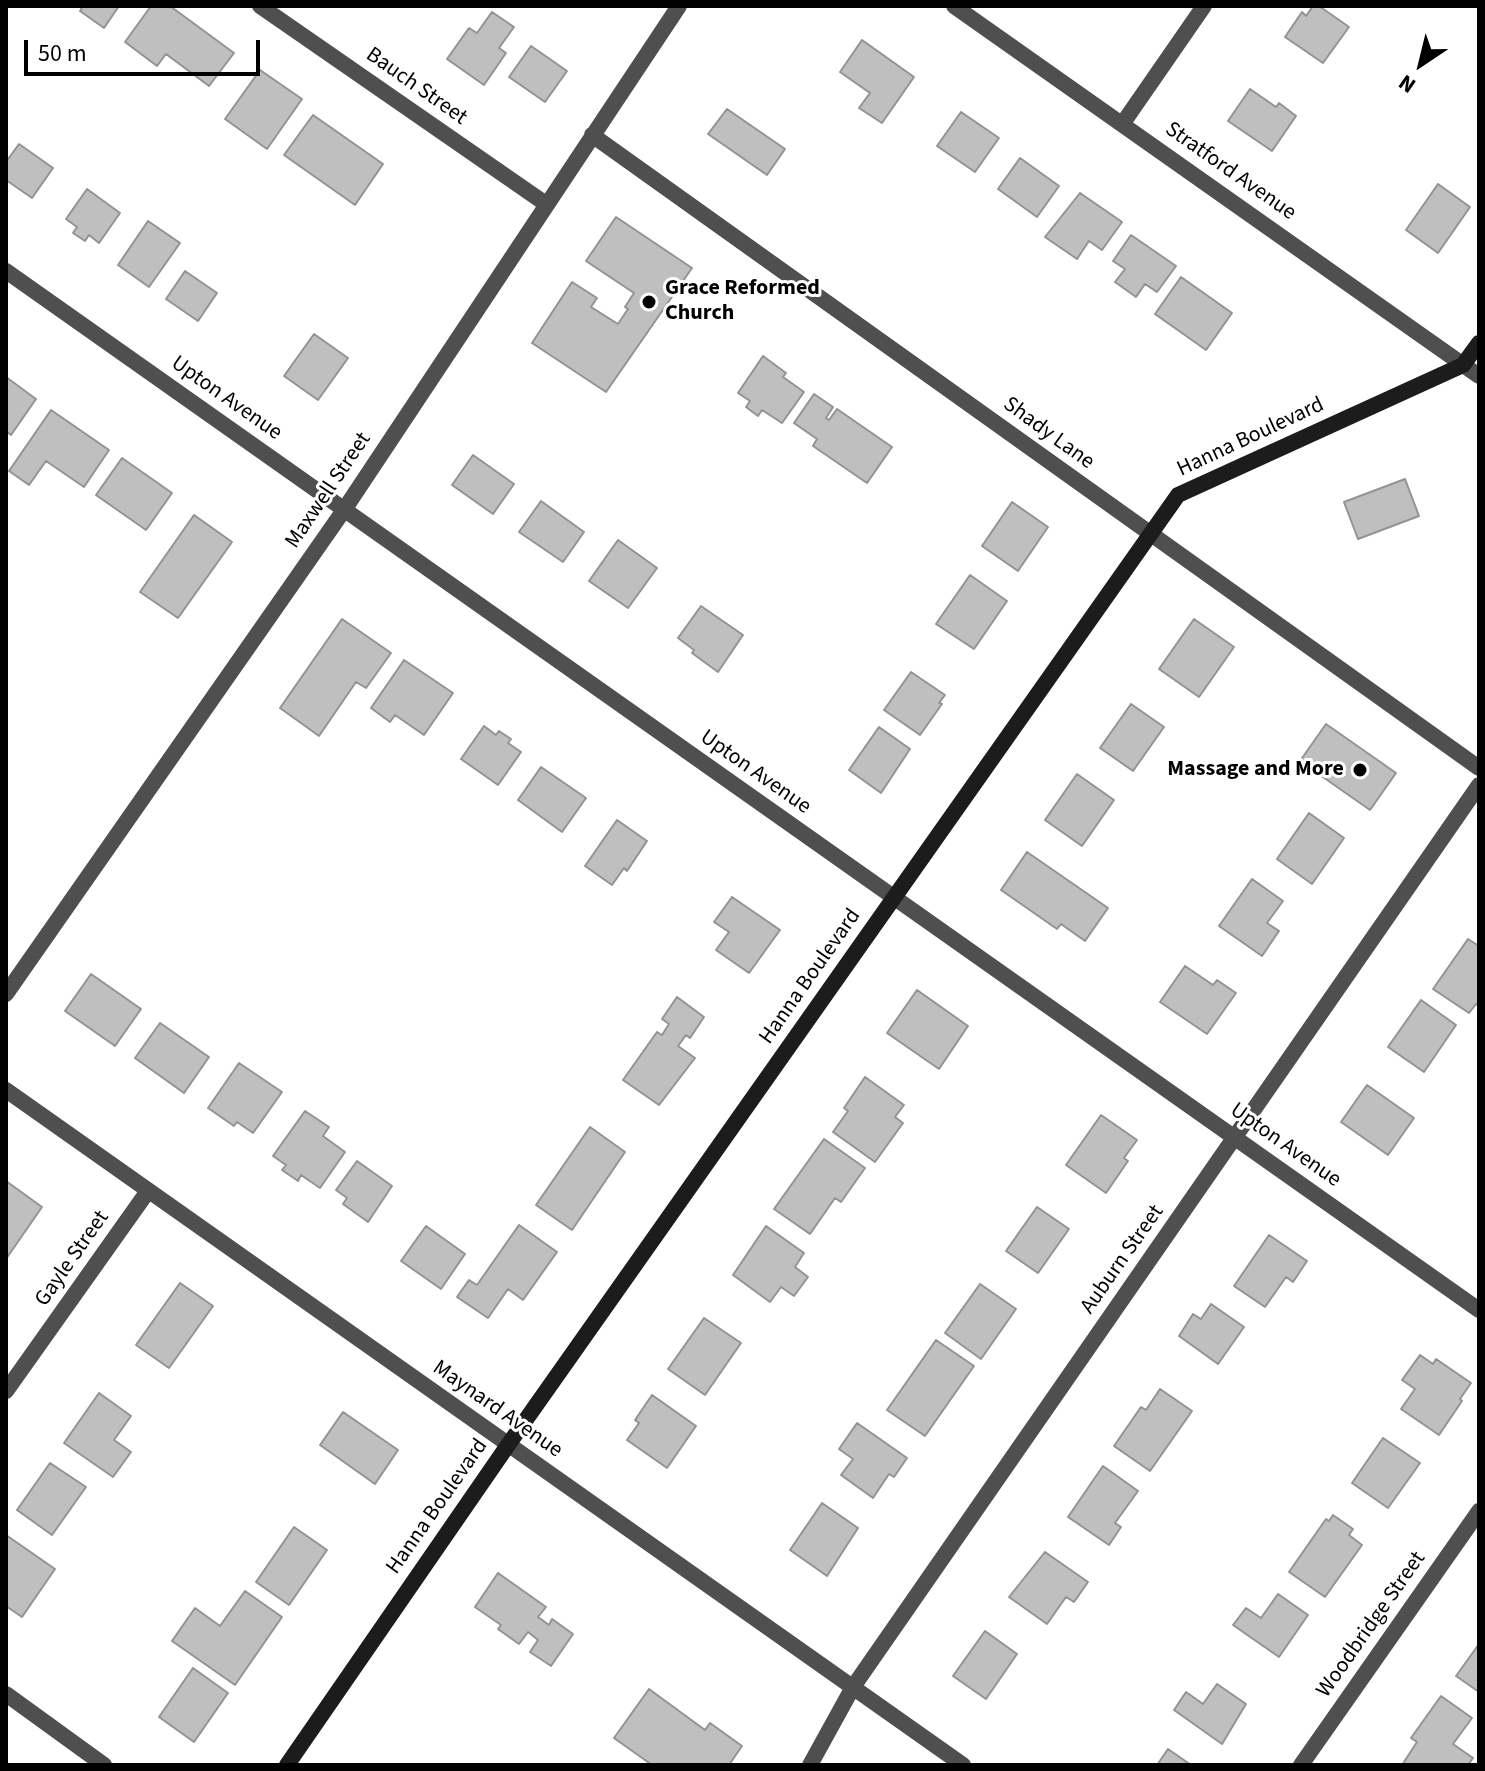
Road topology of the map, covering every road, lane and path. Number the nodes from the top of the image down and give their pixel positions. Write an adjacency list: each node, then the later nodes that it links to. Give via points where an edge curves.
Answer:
1 (260, 6): 7 (street, Bauch Street)
2 (679, 6): 6 (street, Maxwell Street)
3 (954, 6): 5 (street, Stratford Avenue)
4 (1204, 6): 5 (street)
5 (1123, 123): 10 (street, Stratford Avenue)
6 (592, 135): 7 (street, Maxwell Street); 13 (street, Shady Lane)
7 (546, 204): 12 (street, Maxwell Street)
8 (6, 271): 12 (street, Upton Avenue)
9 (1479, 343): 10 (street, Hanna Boulevard)
10 (1463, 365): 11 (street, Stratford Avenue); 13 (street, Hanna Boulevard, via 1178,495)
11 (1479, 376)
12 (344, 510): 16 (street, Upton Avenue); 17 (street, Maxwell Street)
13 (1151, 534): 14 (street, Shady Lane); 16 (street, Hanna Boulevard)
14 (1479, 768)
15 (1479, 785): 19 (street, Auburn Street)
16 (894, 898): 19 (street, Upton Avenue); 23 (street, Hanna Boulevard)
17 (6, 994)
18 (6, 1090): 20 (street, Maynard Avenue)
19 (1235, 1138): 21 (street, Upton Avenue); 25 (street, Auburn Street)
20 (148, 1191): 22 (street, Gayle Street); 23 (street, Maynard Avenue)
21 (1479, 1310)
22 (6, 1391)
23 (508, 1445): 25 (street, Maynard Avenue); 28 (street, Hanna Boulevard)
24 (1479, 1511): 31 (street, Woodbridge Street)
25 (853, 1687): 29 (street, Auburn Street); 30 (street, Maynard Avenue)
26 (6, 1694): 27 (street)
27 (104, 1765)
28 (287, 1765)
29 (810, 1765)
30 (963, 1765)
31 (1301, 1765)

